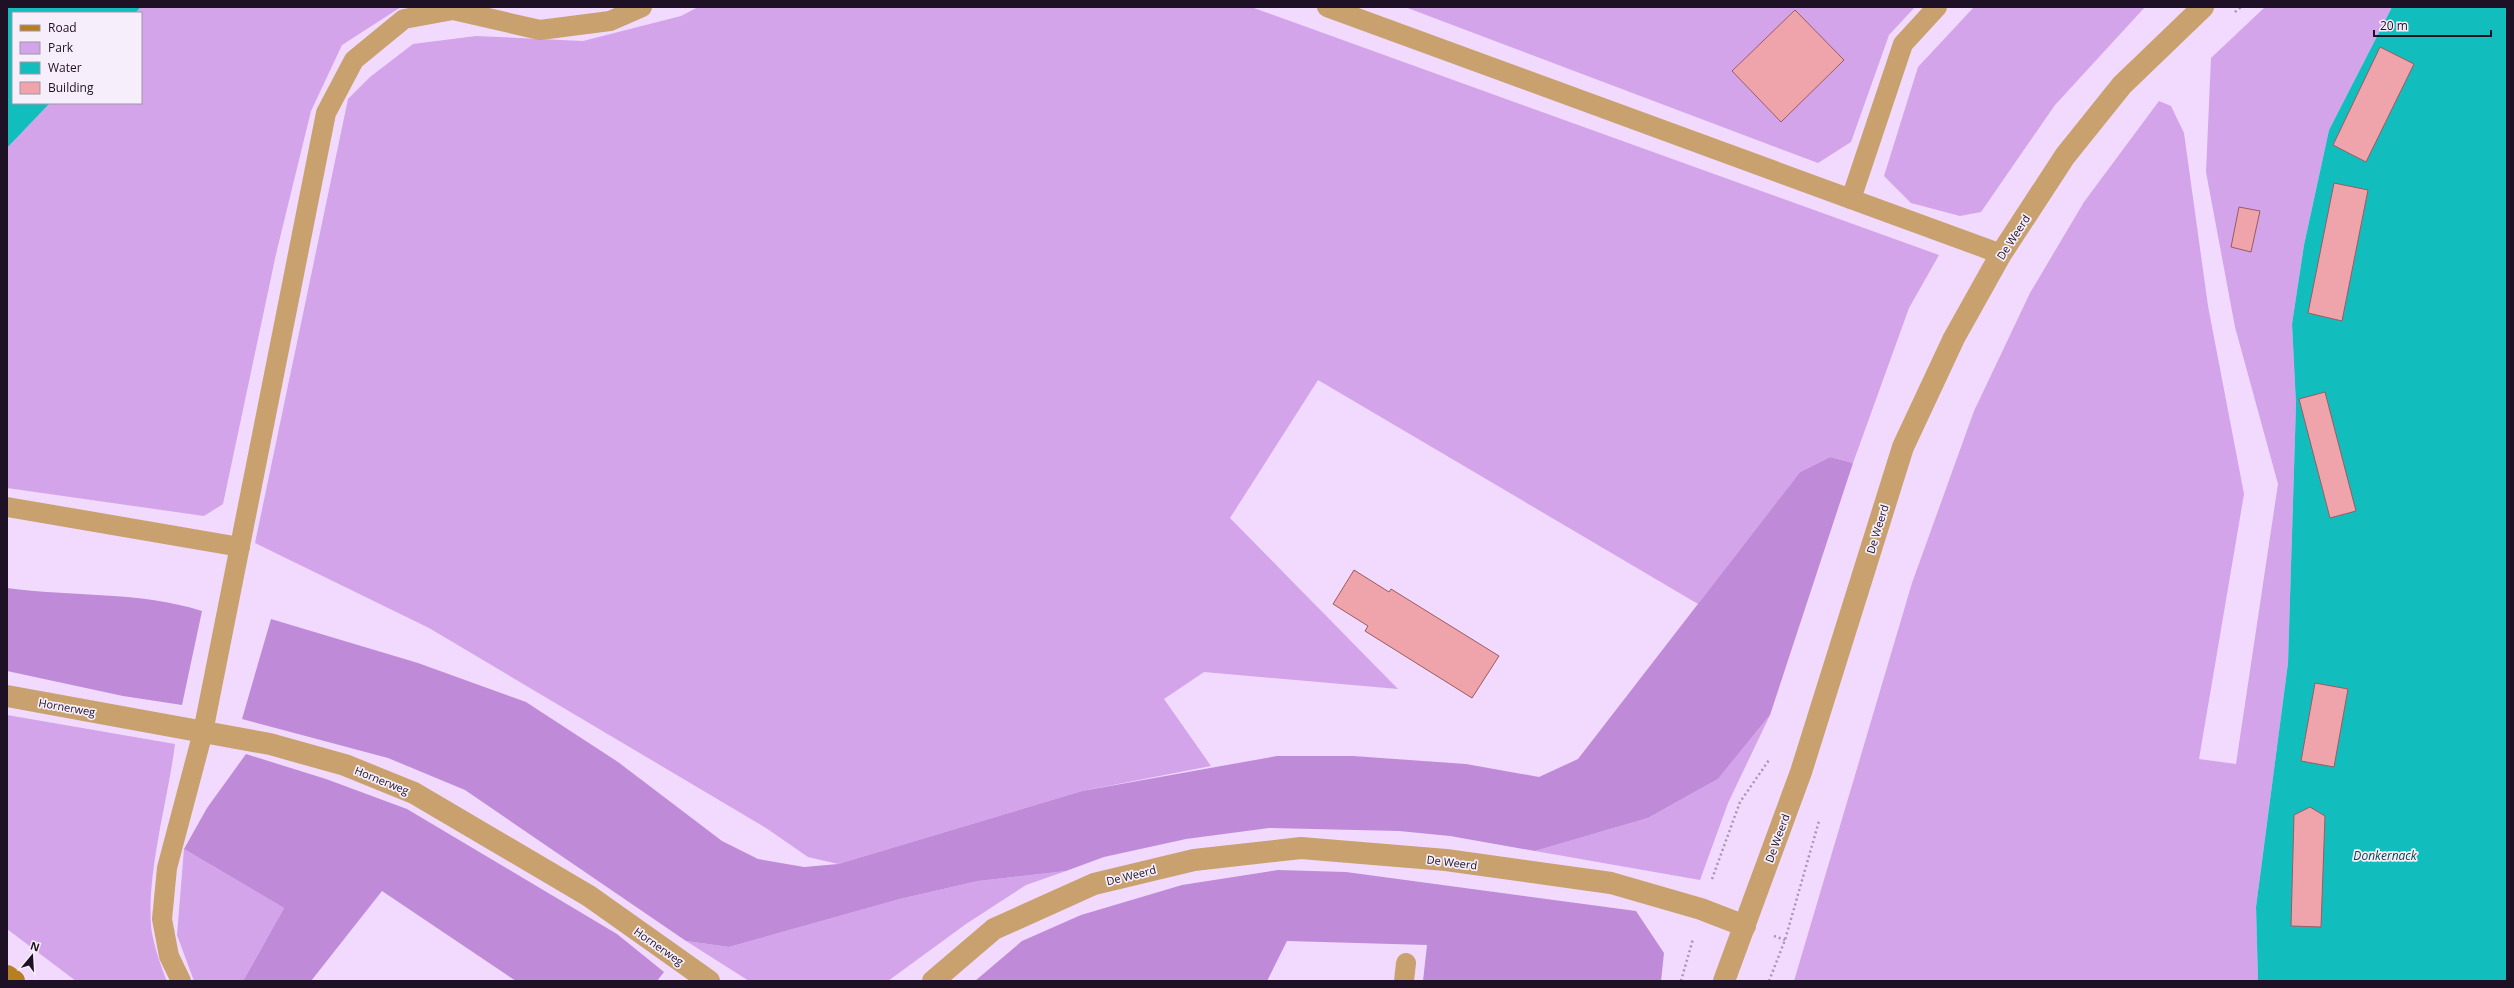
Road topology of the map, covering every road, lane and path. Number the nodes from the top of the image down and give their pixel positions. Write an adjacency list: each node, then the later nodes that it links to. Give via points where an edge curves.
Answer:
1 (642, 7): 10 (lane, via 610,21 540,30 453,10 404,19 354,60 326,113)
2 (1327, 7): 7 (lane)
3 (1937, 7): 7 (lane, via 1903,44)
4 (2203, 7): 8 (street, De Weerd, via 2122,85 2066,156)
5 (2241, 7): 6 (path)
6 (2230, 17)
7 (1851, 199): 8 (lane)
8 (2001, 254): 15 (street, De Weerd, via 1954,338 1903,447 1801,772)
9 (7, 507): 10 (lane)
10 (240, 547): 12 (lane)
11 (7, 696): 12 (street, Hornerweg)
12 (203, 732): 18 (lane, via 167,868 162,919 169,956); 19 (street, Hornerweg, via 270,744 345,765 414,793 589,896)
13 (1820, 818): 23 (path, via 1785,940)
14 (1701, 909): 15 (street, De Weerd); 20 (street, De Weerd, via 1611,883 1446,860 1301,848 1194,860 1094,884 994,929); 21 (path)
15 (1745, 926): 22 (street)
16 (7, 976): 17 (main road)
17 (14, 981)
18 (181, 981)
19 (709, 981)
20 (933, 981)
21 (1682, 981)
22 (1724, 981)
23 (1769, 981)

